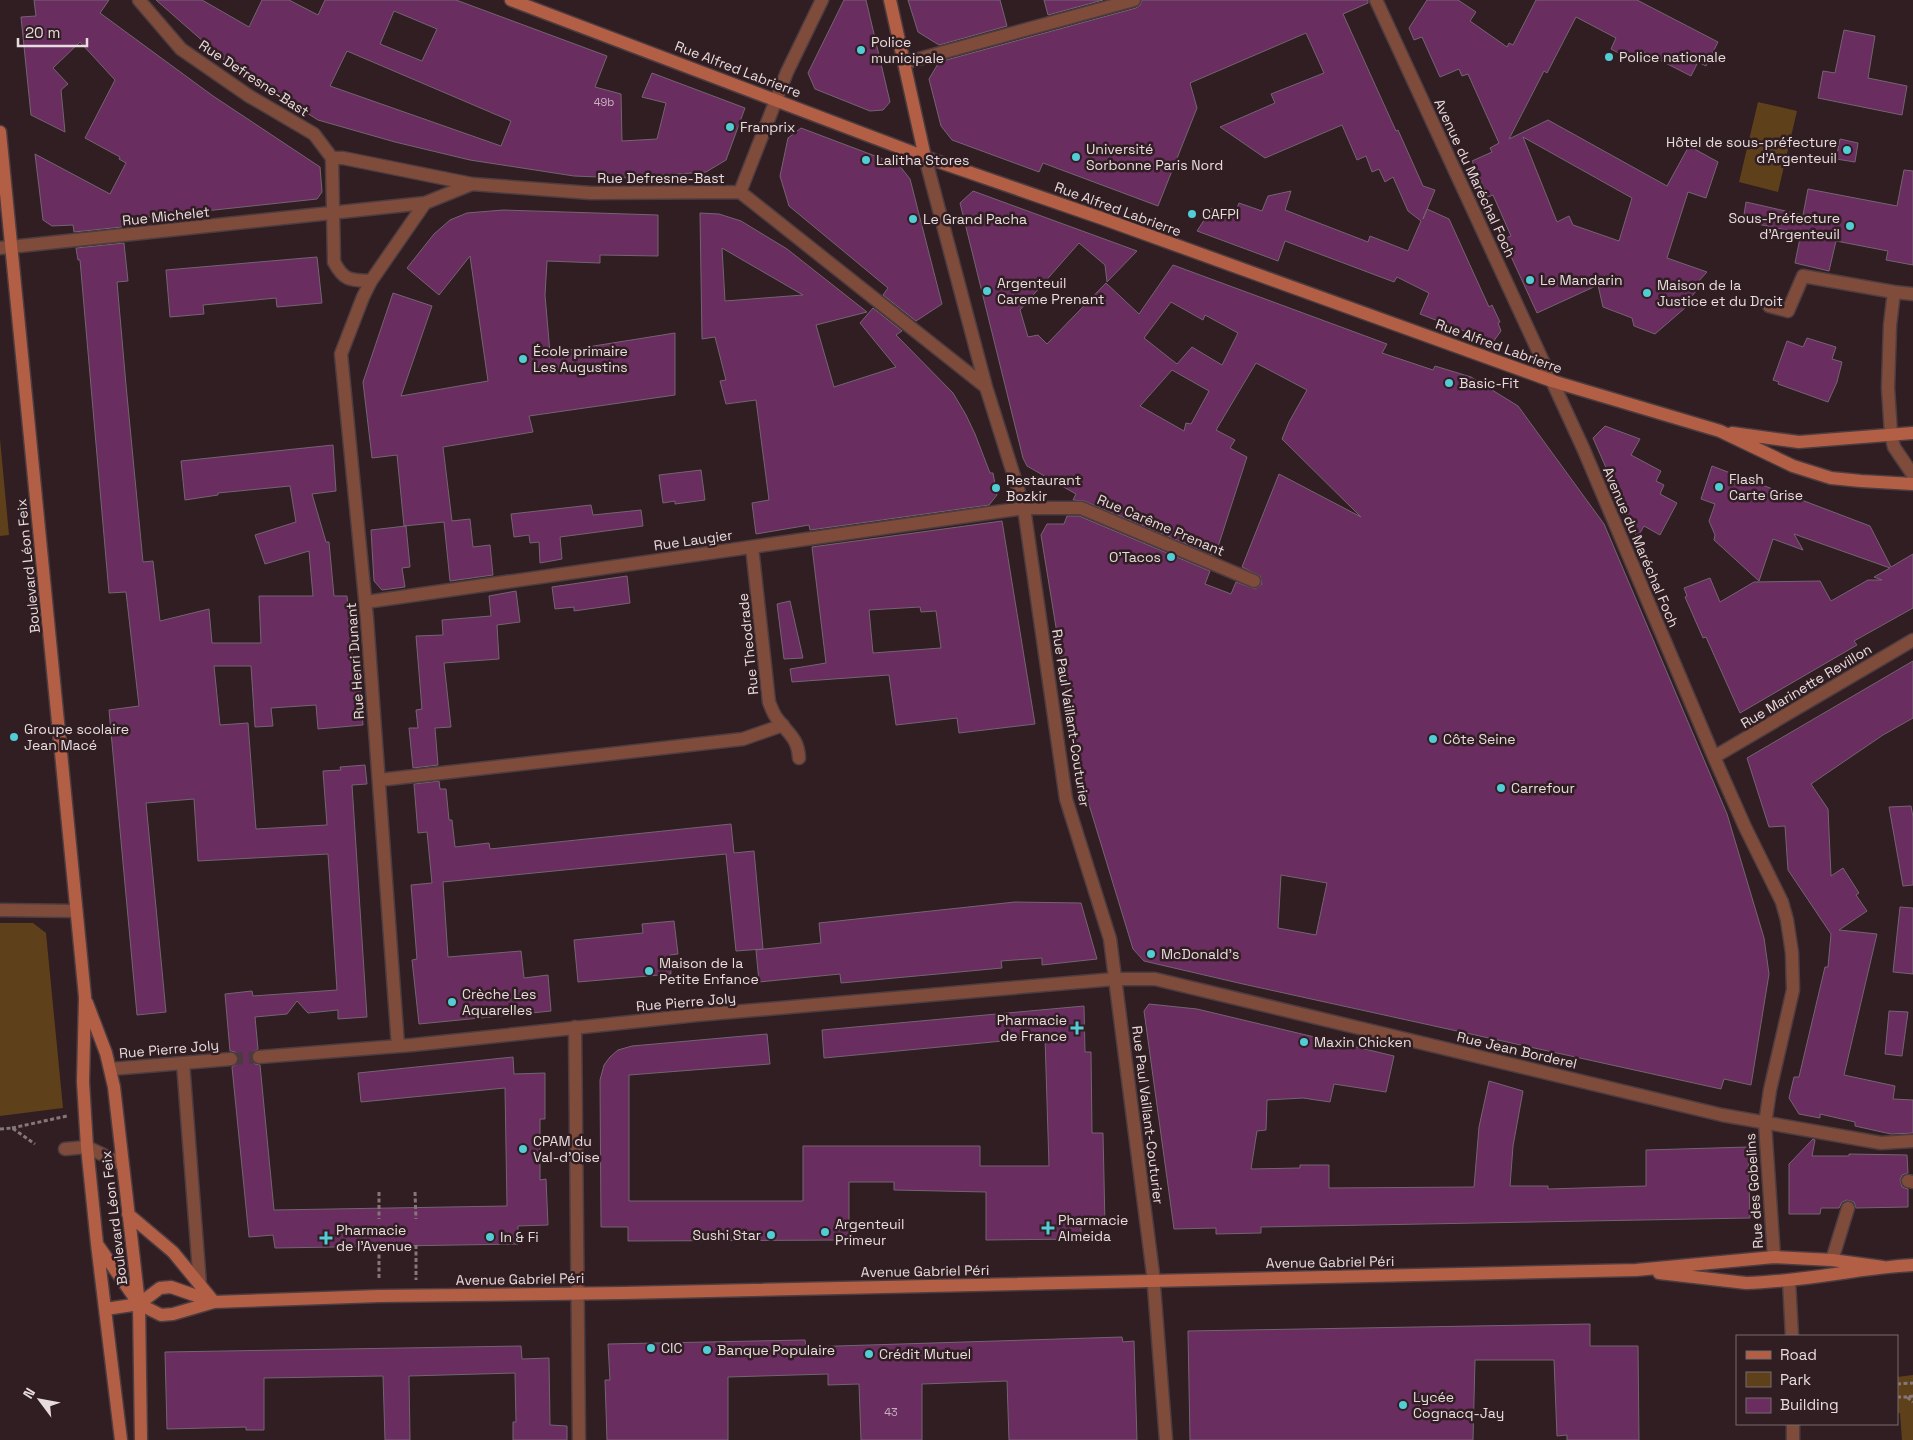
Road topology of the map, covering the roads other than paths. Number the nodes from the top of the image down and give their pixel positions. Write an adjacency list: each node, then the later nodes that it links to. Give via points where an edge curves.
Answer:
1 (140, 0): 11 (street, Rue Defresne-Bast, via 181,49 249,96 314,134)
2 (511, 0): 8 (main road, Rue Alfred Labrierre)
3 (822, 0): 8 (street)
4 (890, 0): 7 (main road)
5 (1134, 0): 7 (street)
6 (1376, 0): 21 (street, Avenue du Maréchal Foch)
7 (904, 63): 10 (main road)
8 (776, 100): 10 (main road, Rue Alfred Labrierre); 13 (street)
9 (0, 132): 16 (main road, Boulevard Léon Feix)
10 (925, 157): 21 (main road, Rue Alfred Labrierre); 22 (street, Rue Paul Vaillant-Couturier)
11 (332, 158): 12 (street, Rue Defresne-Bast); 15 (street)
12 (472, 184): 13 (street, Rue Defresne-Bast, via 591,193); 14 (street, Rue Michelet)
13 (740, 192): 22 (street, Rue Defresne-Bast)
14 (425, 203): 15 (street, Rue Michelet); 17 (street, Rue Henri Dunant)
15 (334, 212): 16 (street, Rue Michelet); 17 (street, via 334,262 340,274 352,280)
16 (6, 247): 38 (main road, Boulevard Léon Feix)
17 (371, 281): 31 (street, Rue Henri Dunant, via 341,354)
18 (1894, 292): 19 (street); 20 (street, via 1804,276 1788,311); 25 (street, via 1888,388)
19 (1913, 294)
20 (1769, 306)
21 (1552, 381): 23 (main road, Rue Alfred Labrierre); 34 (street, Avenue du Maréchal Foch)
22 (986, 387): 28 (street, Rue Paul Vaillant-Couturier)
23 (1720, 431): 25 (main road, Rue Alfred Labrierre, via 1798,442); 27 (main road, Rue Alfred Labrierre, via 1793,466 1831,478)
24 (1913, 433): 25 (main road, Rue Alfred Labrierre)
25 (1891, 434): 26 (street, via 1894,447)
26 (1913, 475)
27 (1913, 484)
28 (1024, 508): 29 (street, Rue Laugier); 30 (street, Rue Carême Prenant, via 1080,508); 39 (street, Rue Paul Vaillant-Couturier, via 1066,799 1110,939)
29 (752, 547): 31 (street, Rue Laugier); 33 (street, Rue Theodrade, via 769,702)
30 (1254, 581)
31 (366, 602): 36 (street, Rue Henri Dunant)
32 (1913, 640): 34 (street, Rue Marinette Revillon)
33 (783, 725): 35 (street, Rue Theodrade, via 793,736); 36 (street, via 743,739)
34 (1714, 757): 47 (street, Avenue du Maréchal Foch, via 1788,920 1793,990)
35 (799, 758)
36 (379, 780): 42 (street, Rue Henri Dunant)
37 (0, 910): 38 (street)
38 (76, 911): 40 (main road, Boulevard Léon Feix)
39 (1115, 979): 41 (street, Rue Pierre Joly); 47 (street, Rue Jean Borderel, via 1155,979); 60 (street, Rue Paul Vaillant-Couturier)
40 (85, 997): 46 (main road, Boulevard Léon Feix); 49 (main road, Boulevard Léon Feix, via 83,1082)
41 (576, 1027): 42 (street, Rue Pierre Joly); 63 (street)
42 (398, 1046): 43 (street, Rue Pierre Joly)
43 (259, 1057)
44 (231, 1059): 45 (street, Rue Pierre Joly)
45 (183, 1063): 46 (street, Rue Pierre Joly); 62 (street)
46 (110, 1069): 51 (main road, Boulevard Léon Feix)
47 (1765, 1124): 48 (street, Rue Jean Borderel, via 1881,1143); 55 (street, Rue des Gobelins)
48 (1913, 1141)
49 (87, 1147): 50 (street); 51 (street); 54 (main road, Boulevard Léon Feix)
50 (65, 1149)
51 (122, 1164): 53 (main road, Boulevard Léon Feix)
52 (1848, 1208): 56 (street)
53 (128, 1214): 62 (main road, via 174,1252); 65 (main road, Boulevard Léon Feix)
54 (97, 1244): 65 (main road); 66 (main road, Boulevard Léon Feix)
55 (1774, 1257): 56 (main road, Avenue Gabriel Péri); 59 (main road, Avenue Gabriel Péri)
56 (1832, 1260): 58 (main road, Avenue Gabriel Péri)
57 (1913, 1265): 58 (main road, Avenue Gabriel Péri)
58 (1883, 1267): 61 (main road, Avenue Gabriel Péri)
59 (1636, 1270): 60 (main road, Avenue Gabriel Péri); 61 (main road, Avenue Gabriel Péri, via 1746,1283)
60 (1154, 1280): 63 (main road, Avenue Gabriel Péri); 72 (street, Rue Paul Vaillant-Couturier)
61 (1789, 1281): 67 (street)
62 (200, 1285): 64 (main road)
63 (578, 1293): 64 (main road, Avenue Gabriel Péri); 71 (street)
64 (214, 1302): 65 (main road, Avenue Gabriel Péri, via 161,1315); 65 (main road, Avenue Gabriel Péri, via 171,1287 160,1288)
65 (139, 1304): 66 (main road, Avenue Gabriel Péri); 70 (main road, Boulevard Léon Feix)
66 (106, 1309): 69 (main road, Boulevard Léon Feix)
67 (1792, 1335)
68 (1793, 1425): 73 (street)
69 (121, 1440)
70 (141, 1440)
71 (579, 1440)
72 (1166, 1440)
73 (1793, 1440)

